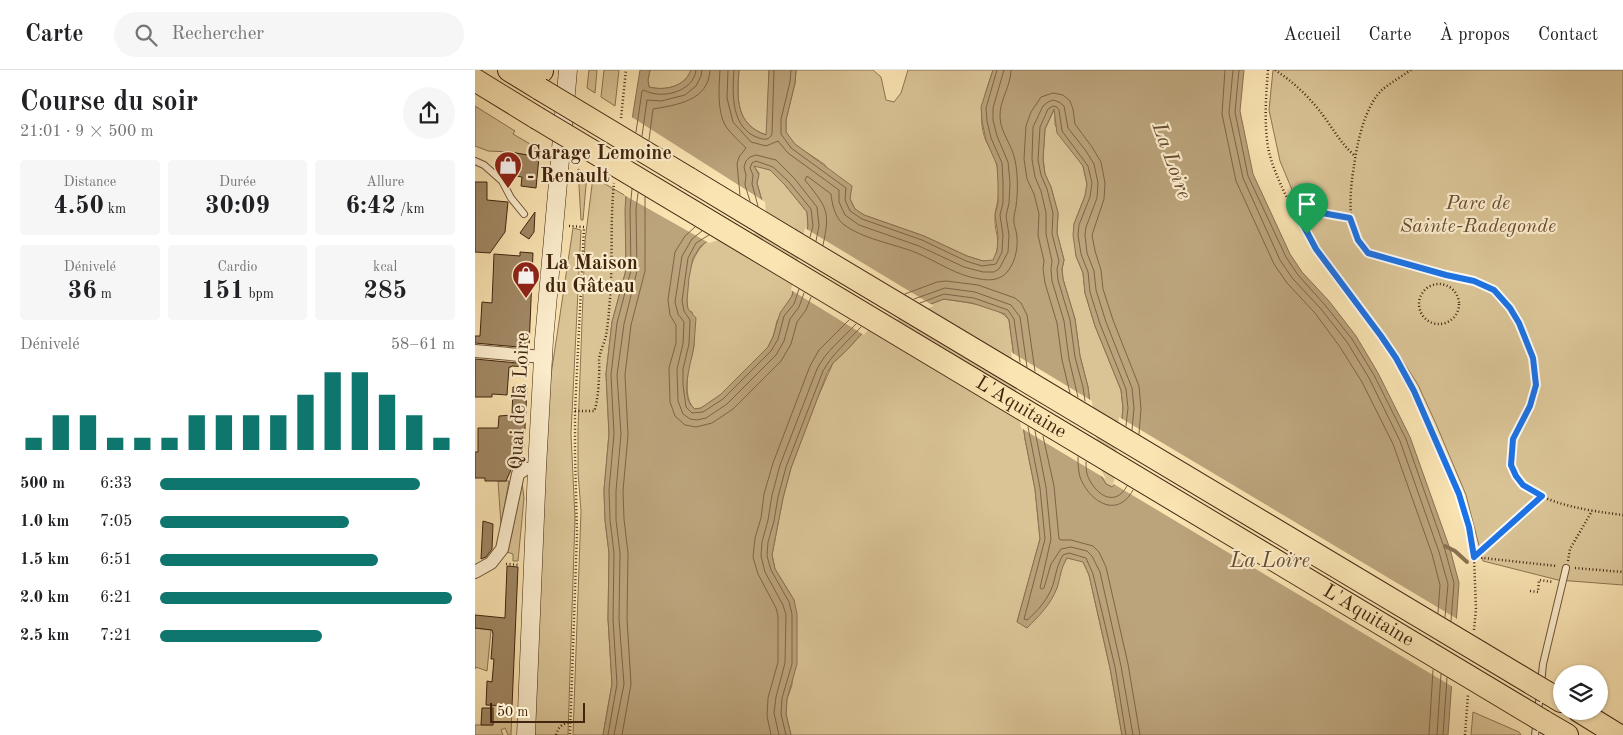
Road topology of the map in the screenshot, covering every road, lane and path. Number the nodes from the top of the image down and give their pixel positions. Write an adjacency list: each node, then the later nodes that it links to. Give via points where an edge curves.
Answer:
1 (509, 70): 7 (highway, L'Aquitaine)
2 (568, 70): 19 (main road, Quai de la Loire)
3 (626, 70): 9 (path)
4 (1268, 70): 13 (path, via 1265,107 1269,150 1278,178)
5 (1275, 70): 10 (path, via 1297,85)
6 (1411, 70): 10 (path, via 1382,90 1375,100 1367,114)
7 (541, 77): 33 (highway, L'Aquitaine, bridge, via 591,120)
8 (476, 81): 36 (highway, L'Aquitaine, bridge)
9 (621, 124)
10 (1355, 156): 15 (path)
11 (475, 161): 14 (lane, via 502,182)
12 (615, 180): 20 (path, via 610,297 600,359 597,407 592,411)
13 (1294, 208): 15 (path); 25 (path, via 1316,249 1381,336 1414,391 1459,494)
14 (524, 214)
15 (1350, 218): 22 (path, via 1358,240 1368,253 1474,281 1494,290 1510,308 1533,358 1536,385 1530,406 1513,439 1511,465 1523,485)
16 (584, 227): 20 (path)
17 (1420, 308): 17 (path, via 1421,295 1431,286 1444,284 1458,297 1459,310 1446,323 1433,323 1422,315)
18 (475, 351): 19 (street)
19 (543, 357): 21 (main road, Quai de la Loire)
20 (575, 411): 35 (path, via 577,533)
21 (537, 468): 26 (street, via 525,469 519,474 503,543); 27 (main road, Quai de la Loire)
22 (1542, 496): 23 (path); 25 (path)
23 (1592, 511): 24 (path); 28 (path, via 1570,549)
24 (1623, 515)
25 (1474, 557): 28 (path)
26 (495, 559): 27 (path, via 508,564); 29 (street)
27 (534, 564): 37 (main road, Quai de la Loire)
28 (1566, 568): 30 (path); 31 (lane)
29 (475, 572)
30 (1623, 572)
31 (1562, 584): 32 (path, via 1539,580 1538,592); 36 (lane, via 1543,664)
32 (1530, 591)
33 (1553, 695)
34 (1594, 720): 41 (highway)
35 (570, 722): 38 (path, via 557,729); 39 (path)
36 (1539, 728): 40 (highway, L'Aquitaine)
37 (526, 735)
38 (555, 735)
39 (570, 735)
40 (1567, 735)
41 (1618, 735)

